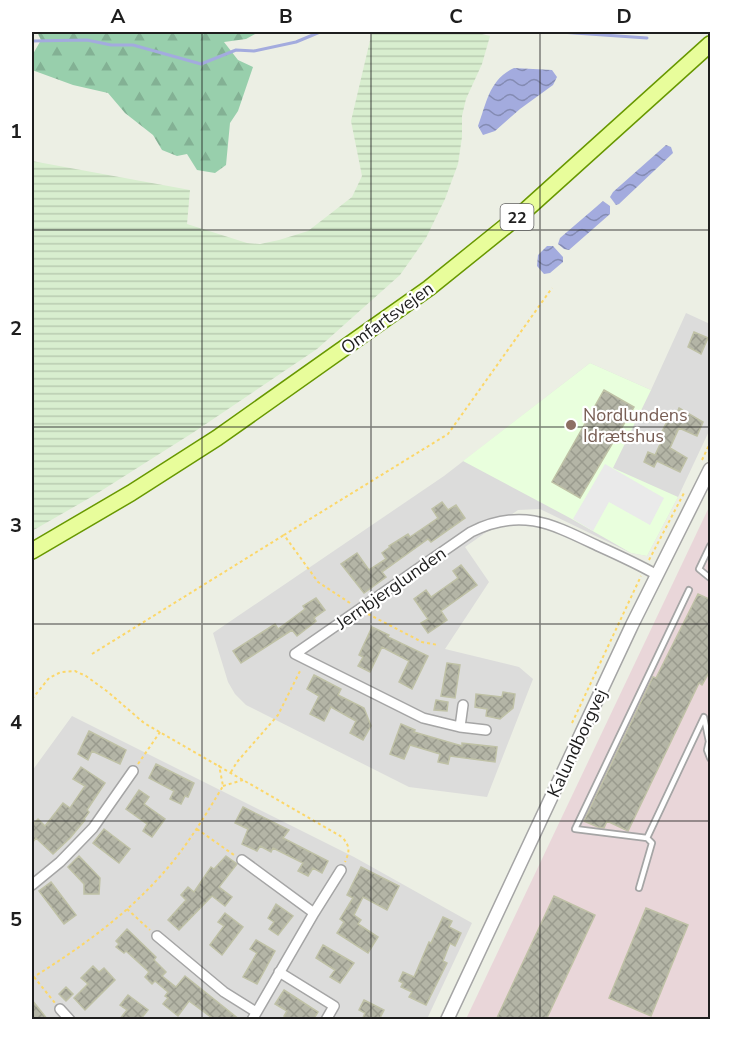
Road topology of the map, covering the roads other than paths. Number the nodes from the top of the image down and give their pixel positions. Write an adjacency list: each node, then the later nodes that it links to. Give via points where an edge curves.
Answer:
1 (711, 44): 4 (main road, Omfartsvejen / 22, via 527,209 429,288 217,438)
2 (711, 470): 5 (street, Kalundborgvej)
3 (711, 546): 6 (lane, via 699,569)
4 (32, 551)
5 (657, 574): 9 (street, Jernbjerglunden, via 564,529 538,520 507,519 471,532 295,654 423,717); 26 (street, Kalundborgvej)
6 (711, 578)
7 (688, 590): 14 (lane, via 575,829)
8 (463, 705): 9 (street)
9 (460, 727): 10 (street)
10 (486, 730)
11 (710, 741): 12 (lane, via 707,750); 14 (lane, via 704,717)
12 (711, 758)
13 (133, 771): 17 (street, via 93,828)
14 (647, 838): 18 (lane, via 652,843)
15 (242, 860): 19 (street)
16 (341, 870): 19 (street)
17 (32, 885)
18 (639, 888)
19 (314, 913): 21 (street)
20 (157, 936): 23 (street)
21 (279, 972): 23 (street); 25 (street, via 334,1006)
22 (60, 1009): 24 (street)
23 (254, 1016)
24 (70, 1020)
25 (327, 1020)
26 (447, 1020)

